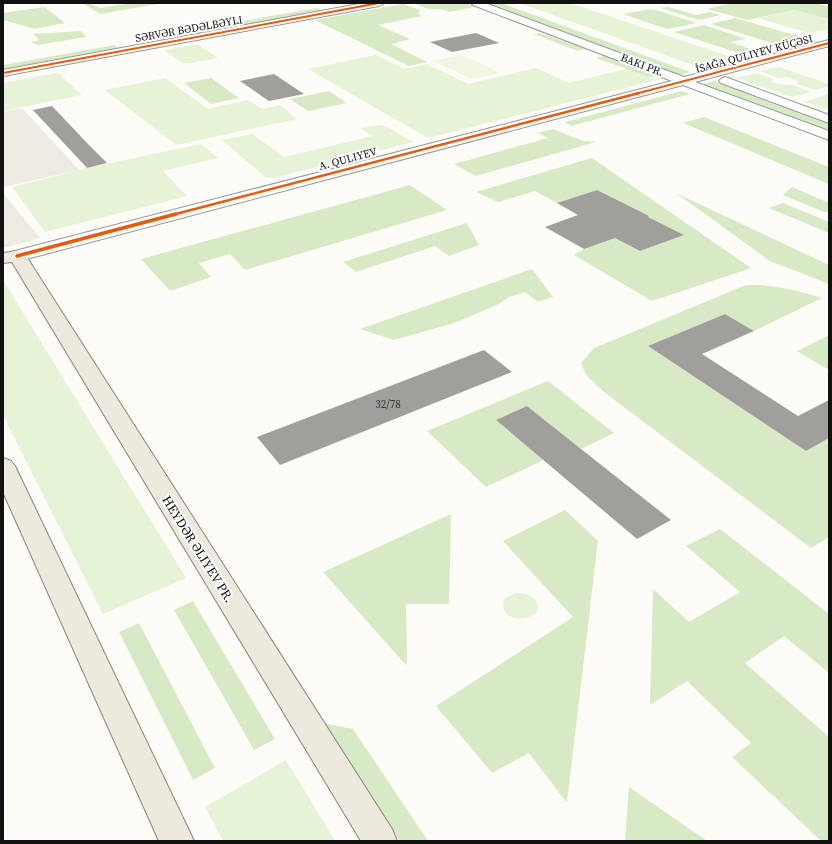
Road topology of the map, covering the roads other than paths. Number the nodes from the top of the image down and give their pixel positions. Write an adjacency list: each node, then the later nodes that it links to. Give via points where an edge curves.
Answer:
1 (379, 3): 5 (street, SƏRVƏR BƏDƏLBƏYLI)
2 (476, 3): 7 (street)
3 (829, 43): 6 (street, İSAĞA QULIYEV KÜÇƏSI)
4 (687, 67): 6 (street)
5 (3, 73)
6 (708, 75): 7 (street, İSAĞA QULIYEV KÜÇƏSI); 8 (street)
7 (684, 82): 9 (street); 10 (street, A. QULIYEV)
8 (829, 119)
9 (829, 136)
10 (10, 257): 13 (main road, HEYDƏR ƏLIYEV PR.)
11 (3, 466): 12 (main road)
12 (177, 841)
13 (380, 841)

